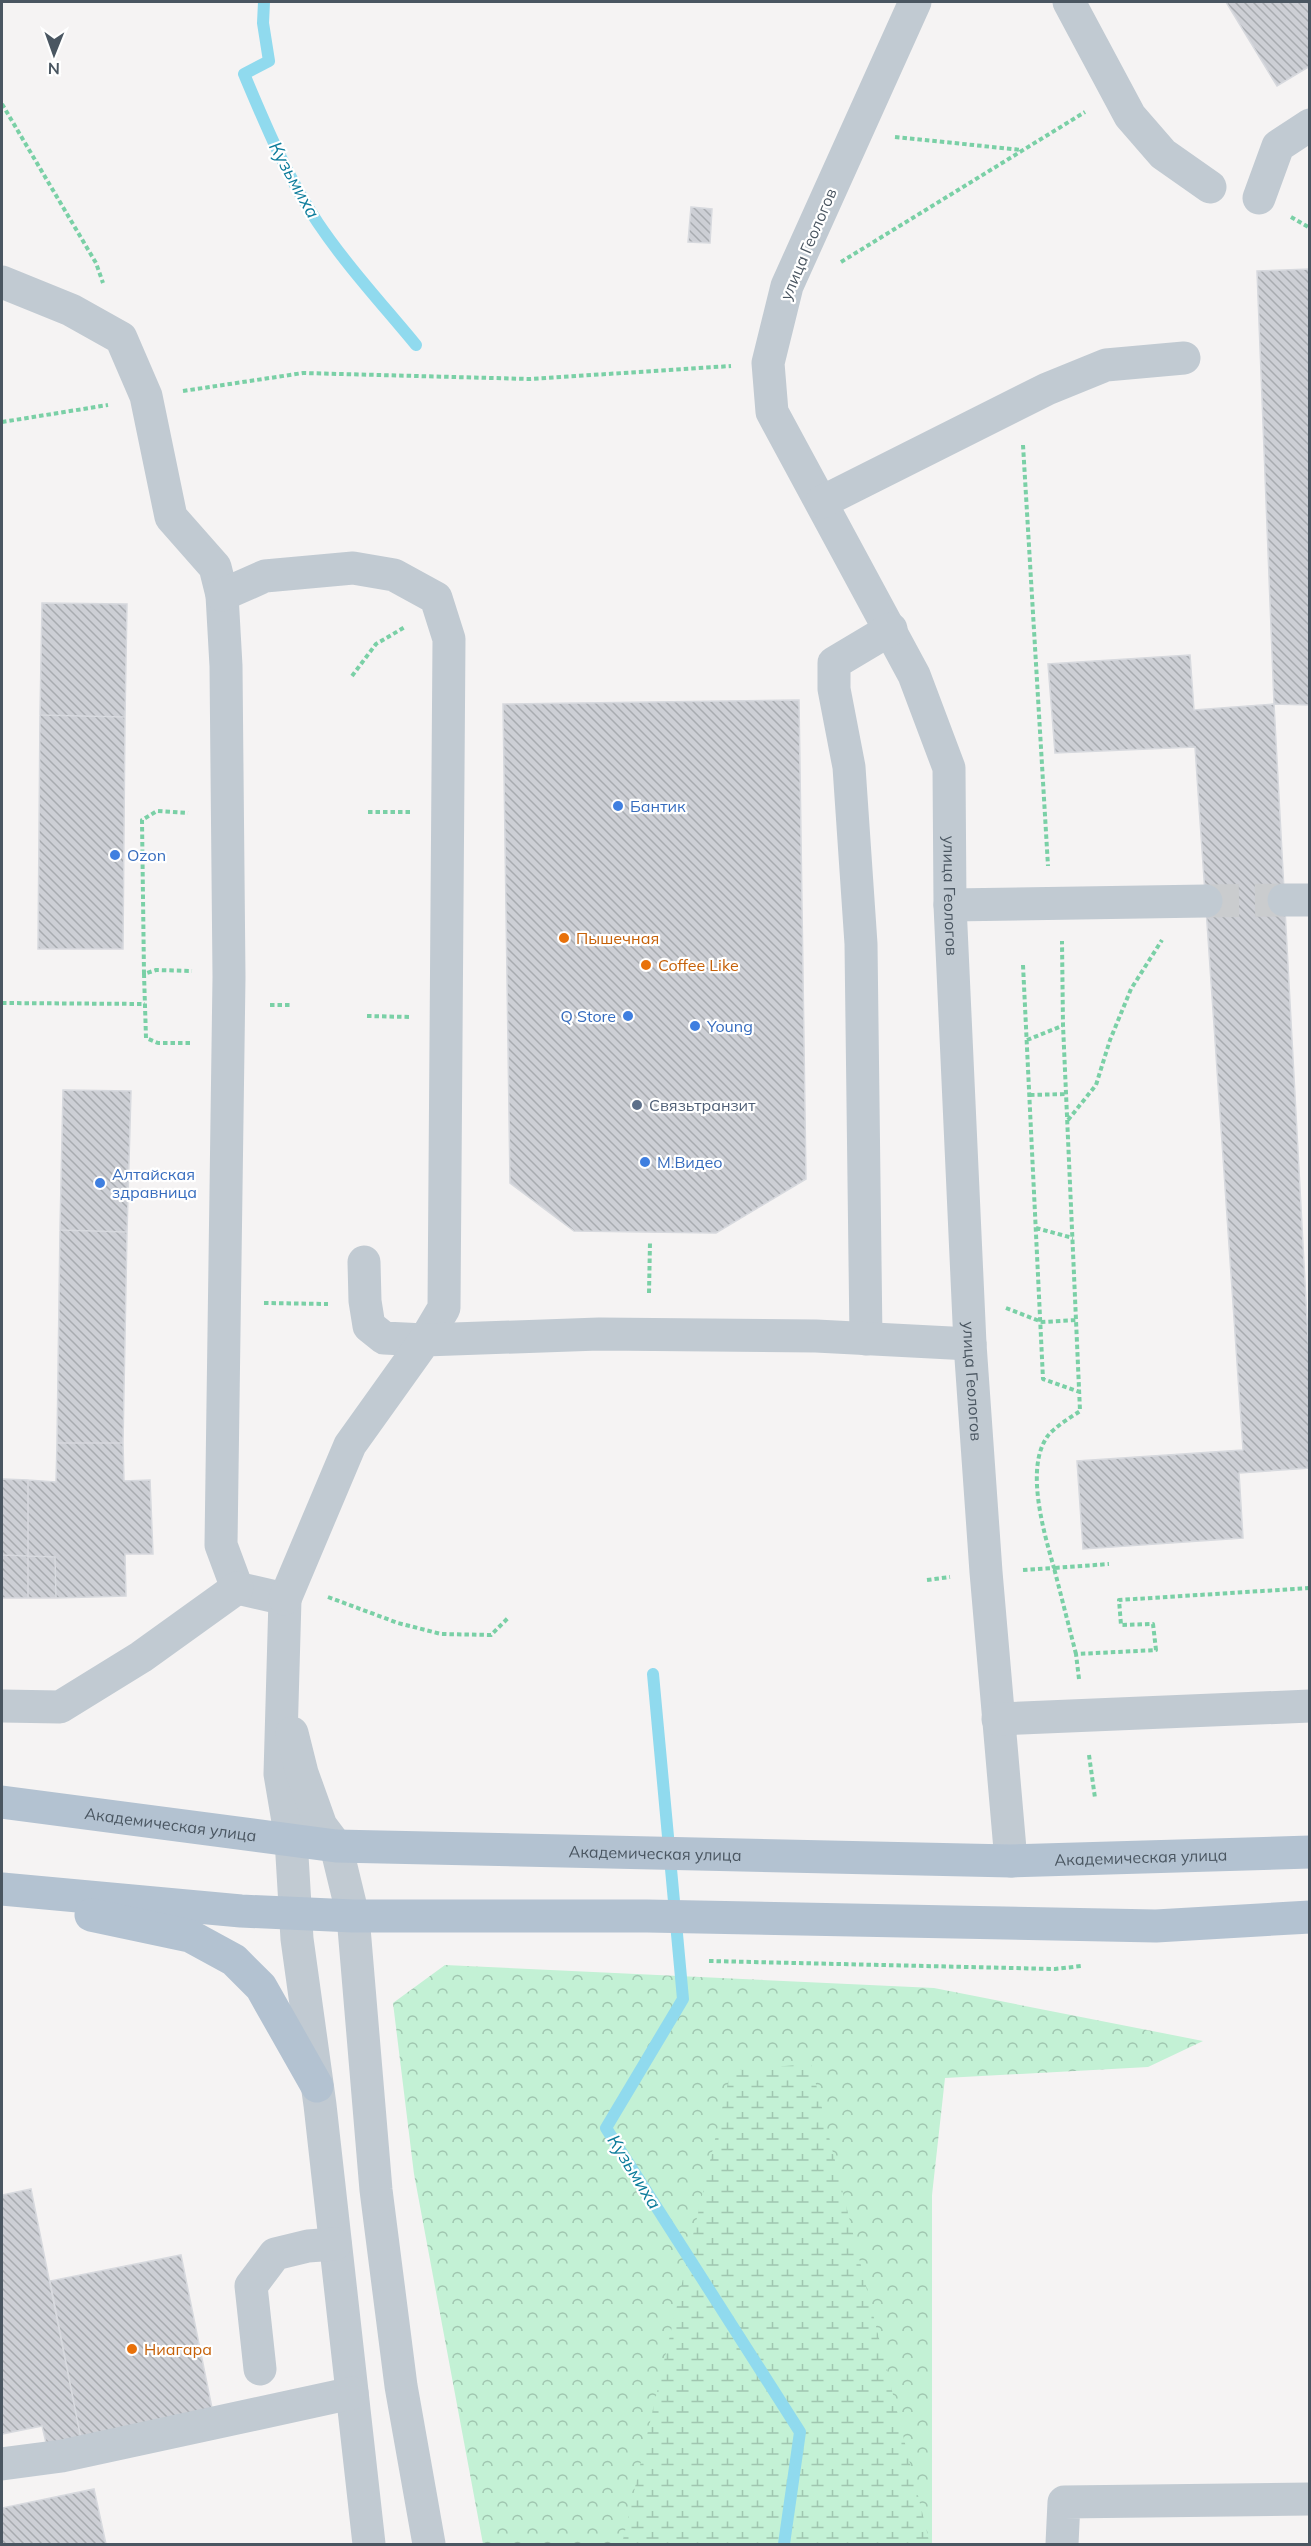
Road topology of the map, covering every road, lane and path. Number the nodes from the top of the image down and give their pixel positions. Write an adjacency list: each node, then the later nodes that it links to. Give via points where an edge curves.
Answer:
1 (915, 2): 6 (street, улица Геологов)
2 (1069, 2): 3 (street)
3 (1117, 92): 7 (path); 8 (street, via 1130,116 1163,154)
4 (2, 104): 12 (path, via 96,263 104,285)
5 (1310, 125): 9 (street, via 1278,146)
6 (856, 133): 7 (path); 14 (street, улица Геологов, via 788,286)
7 (1022, 150): 10 (path)
8 (1210, 187)
9 (1259, 198)
10 (841, 262)
11 (2, 282): 12 (street)
12 (93, 322): 15 (street, via 121,338)
13 (1184, 358): 16 (street, via 1106,365)
14 (768, 363): 15 (path, via 530,380 303,373); 18 (street, улица Геологов, via 772,412)
15 (147, 396): 17 (path); 19 (street, via 171,517 215,567)
16 (1020, 403): 18 (street); 25 (path)
17 (2, 422)
18 (822, 502): 21 (street, улица Геологов)
19 (222, 595): 20 (street, via 265,576 353,567 394,575 436,598); 45 (street, via 229,966)
20 (444, 623): 22 (path, via 403,627 376,644); 51 (street, via 449,639 444,1308)
21 (891, 629): 26 (street, улица Геологов, via 914,675 949,768); 50 (street, via 834,663 834,689 849,767 861,944)
22 (352, 676)
23 (195, 813): 29 (path, via 157,812 142,820)
24 (1197, 902): 25 (street); 39 (path, via 1131,989 1096,1085)
25 (1050, 904): 26 (street); 34 (path, via 1062,940)
26 (950, 905): 52 (street, улица Геологов)
27 (1023, 965): 35 (path)
28 (197, 972): 29 (path, via 156,970)
29 (144, 974): 31 (path)
30 (2, 1003): 31 (path)
31 (145, 1004): 36 (path, via 146,1038 158,1043)
32 (270, 1005): 33 (path)
33 (290, 1005)
34 (1063, 1026): 35 (path); 37 (path)
35 (1027, 1040): 38 (path)
36 (196, 1043)
37 (1066, 1094): 38 (path); 39 (path)
38 (1030, 1095): 40 (path)
39 (1068, 1120): 41 (path)
40 (1036, 1228): 41 (path); 49 (path)
41 (1073, 1238): 48 (path)
42 (650, 1242): 44 (path)
43 (364, 1262): 51 (street, via 369,1326 384,1338)
44 (649, 1293)
45 (224, 1302): 46 (path); 56 (street, via 221,1545)
46 (332, 1304)
47 (998, 1305): 49 (path)
48 (1077, 1320): 49 (path); 53 (path)
49 (1042, 1322): 53 (path, via 1043,1379)
50 (866, 1339): 51 (street, via 588,1334); 52 (street)
51 (425, 1340): 59 (street, via 350,1445)
52 (970, 1344): 66 (street, улица Геологов)
53 (1080, 1392): 55 (path, via 1080,1411 1048,1435 1038,1455 1039,1508)
54 (1109, 1564): 55 (path)
55 (1054, 1568): 62 (path)
56 (237, 1588): 59 (street); 64 (street, via 141,1657 60,1707)
57 (1310, 1588): 61 (path, via 1119,1600 1120,1625 1153,1624 1156,1650)
58 (328, 1597): 60 (path, via 441,1635 491,1635)
59 (285, 1599): 63 (street)
60 (509, 1617)
61 (1090, 1653)
62 (1076, 1654)
63 (283, 1699): 68 (street, via 279,1774); 69 (street, via 302,1773 321,1826)
64 (2, 1706)
65 (1310, 1706): 66 (street)
66 (999, 1719): 71 (street, улица Геологов)
67 (2, 1802): 68 (main road, Академическая улица)
68 (291, 1839): 69 (main road, Академическая улица); 74 (street)
69 (336, 1846): 71 (main road, Академическая улица); 75 (street)
70 (1310, 1852): 71 (main road, Академическая улица)
71 (1011, 1861)
72 (2, 1889): 74 (main road)
73 (2, 1896): 77 (main road, via 190,1936 234,1960 261,1987)
74 (297, 1913): 75 (main road); 77 (street)
75 (353, 1916): 76 (main road, via 647,1916 1156,1926); 84 (street, via 376,2190 401,2386)
76 (1310, 1917)
77 (317, 2086): 78 (street)
78 (335, 2244): 79 (street, via 275,2254 251,2286); 80 (street)
79 (261, 2369)
80 (352, 2393): 81 (street, via 62,2457); 83 (street)
81 (2, 2464)
82 (1310, 2499): 85 (street, via 1064,2502)
83 (369, 2544)
84 (429, 2544)
85 (1062, 2544)

